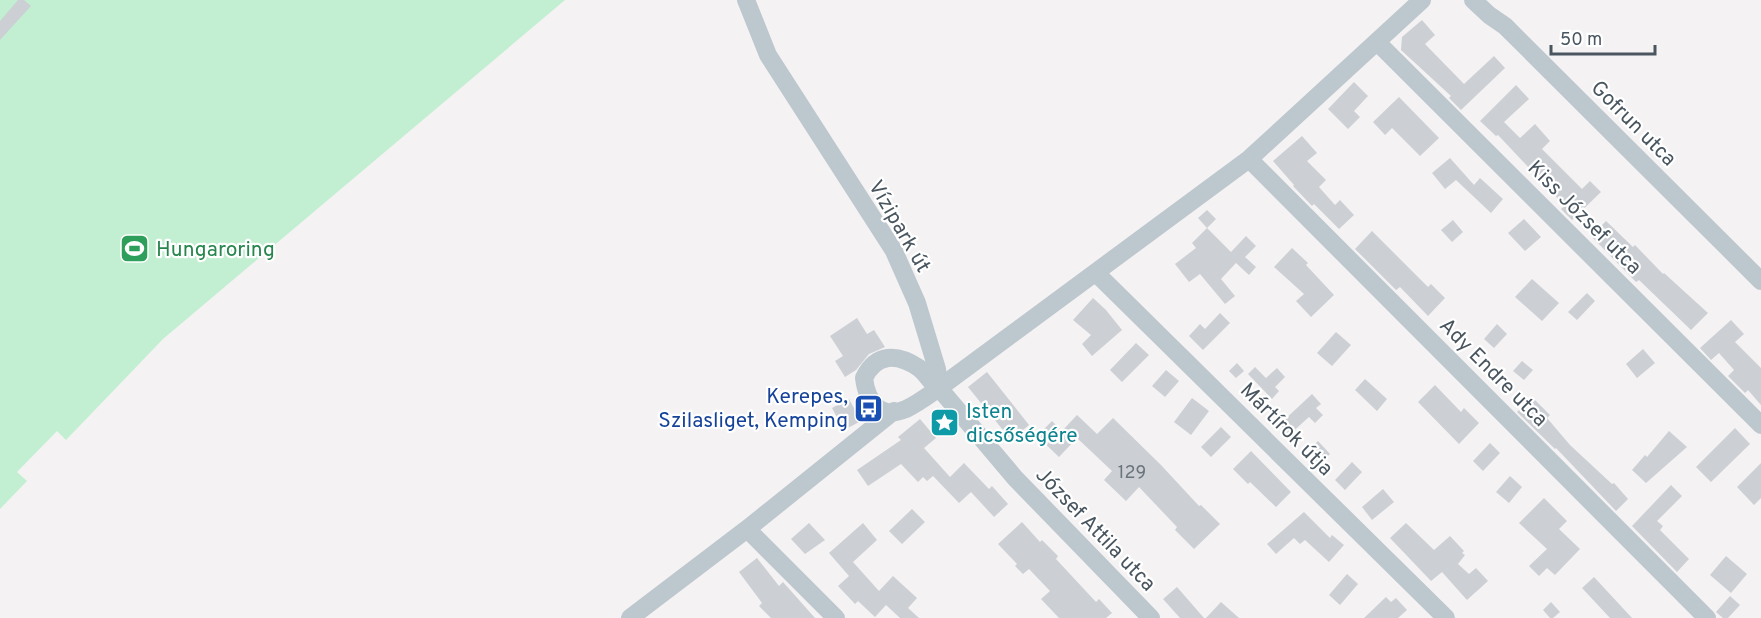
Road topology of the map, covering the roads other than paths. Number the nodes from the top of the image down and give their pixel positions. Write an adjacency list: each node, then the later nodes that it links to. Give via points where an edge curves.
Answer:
1 (746, 0): 8 (street, Vízipark út, via 768,55 894,251)
2 (1422, 0): 4 (street)
3 (1473, 0): 7 (street, Gofrun utca, via 1505,26)
4 (1377, 42): 5 (street); 12 (street, Kiss József utca)
5 (1249, 159): 6 (street); 18 (street, Ady Endre utca)
6 (1096, 273): 10 (street); 17 (street, Mártírok útja)
7 (1761, 281)
8 (925, 331): 9 (street, via 922,340); 10 (street, Vízipark út)
9 (903, 360): 10 (street, via 921,370); 11 (street, via 879,360 864,378 868,396 877,409)
10 (939, 388): 11 (street, via 906,409); 16 (street, József Attila utca, via 1015,478)
11 (894, 411): 13 (street)
12 (1761, 425)
13 (747, 529): 14 (street); 15 (street)
14 (630, 618)
15 (836, 618)
16 (1151, 618)
17 (1446, 618)
18 (1707, 618)

